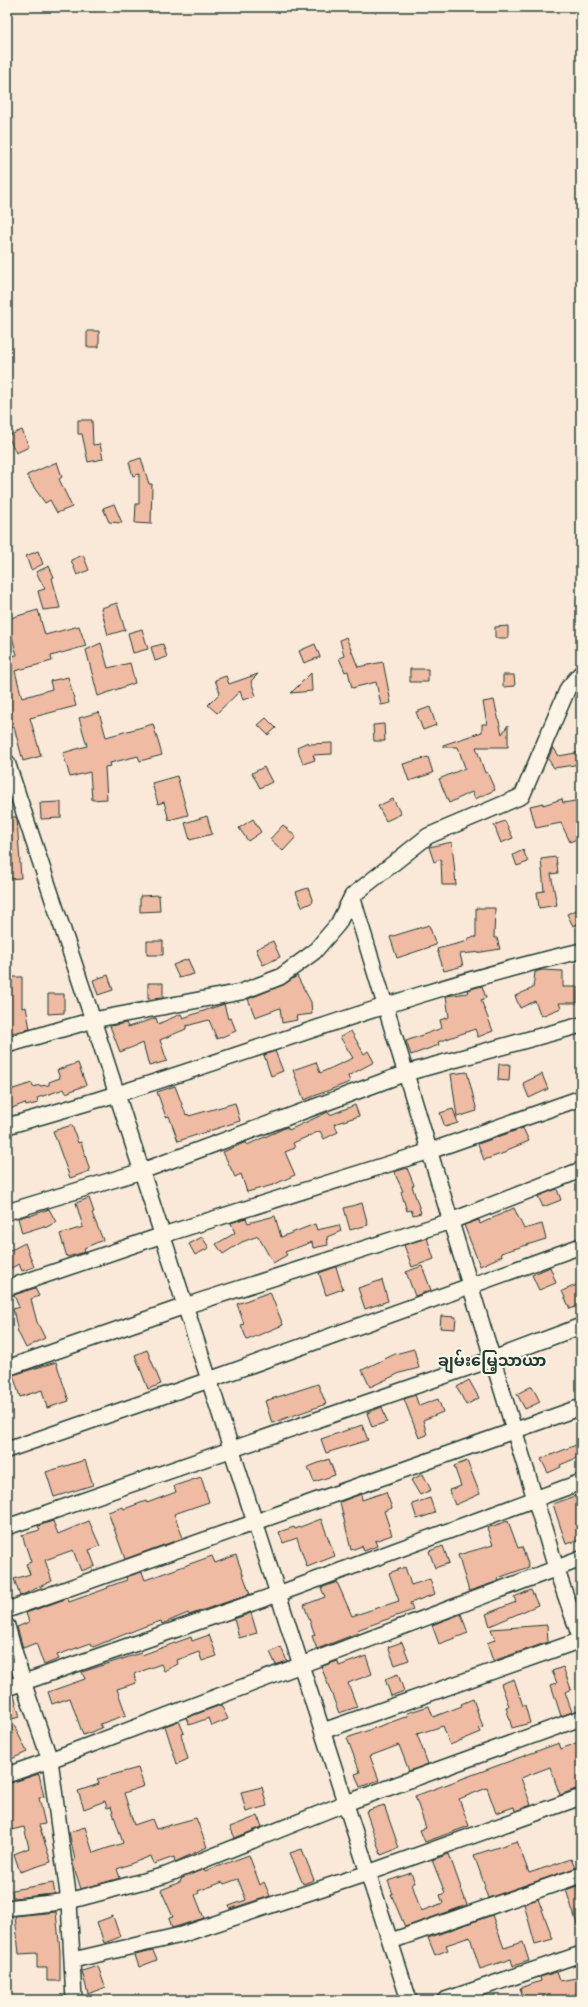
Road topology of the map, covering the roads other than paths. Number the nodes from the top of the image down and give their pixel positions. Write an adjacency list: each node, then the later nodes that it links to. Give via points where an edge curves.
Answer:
1 (581, 674): 3 (street, via 568,688 522,796 428,836)
2 (7, 762): 6 (street)
3 (352, 896): 5 (street); 6 (street, via 338,924 314,952 280,977 241,992)
4 (581, 951): 5 (street, via 533,962)
5 (385, 1005): 9 (street); 10 (street)
6 (93, 1020): 8 (street); 10 (street)
7 (581, 1025): 9 (street)
8 (7, 1046)
9 (406, 1073): 13 (street); 15 (street)
10 (117, 1094): 12 (street); 15 (street)
11 (581, 1098): 13 (street)
12 (7, 1126)
13 (430, 1151): 17 (street); 18 (street)
14 (581, 1170): 17 (street)
15 (142, 1171): 16 (street); 18 (street)
16 (7, 1212)
17 (451, 1221): 20 (street); 22 (street)
18 (162, 1235): 21 (street); 22 (street)
19 (581, 1246): 20 (street)
20 (471, 1287): 24 (street); 26 (street)
21 (7, 1288)
22 (185, 1306): 25 (street); 26 (street)
23 (581, 1326): 24 (street)
24 (493, 1359): 28 (street); 30 (street)
25 (7, 1368)
26 (209, 1380): 29 (street); 30 (street)
27 (581, 1407): 28 (street)
28 (515, 1432): 32 (street); 33 (street)
29 (7, 1450)
30 (232, 1451): 33 (street); 34 (street)
31 (581, 1482): 32 (street)
32 (535, 1498): 36 (street); 37 (street)
33 (255, 1521): 37 (street); 38 (street)
34 (7, 1527)
35 (581, 1559): 36 (street)
36 (556, 1568): 40 (street); 41 (street)
37 (278, 1594): 41 (street); 42 (street)
38 (7, 1610)
39 (7, 1626): 42 (street)
40 (581, 1640): 45 (street)
41 (301, 1664): 45 (street); 46 (street)
42 (23, 1682): 43 (street); 46 (street)
43 (7, 1688)
44 (581, 1718): 49 (street)
45 (323, 1731): 49 (street)
46 (50, 1760): 47 (street); 52 (street)
47 (7, 1775)
48 (581, 1797): 50 (street)
49 (346, 1803): 50 (street); 52 (street, via 166,1875)
50 (368, 1872): 54 (street); 56 (street, via 182,1935)
51 (581, 1875): 54 (street)
52 (69, 1901): 53 (street); 56 (street)
53 (7, 1908)
54 (390, 1941): 58 (street)
55 (581, 1954): 59 (street)
56 (73, 1960): 57 (street)
57 (74, 2000)
58 (409, 2000)
59 (445, 2000)

